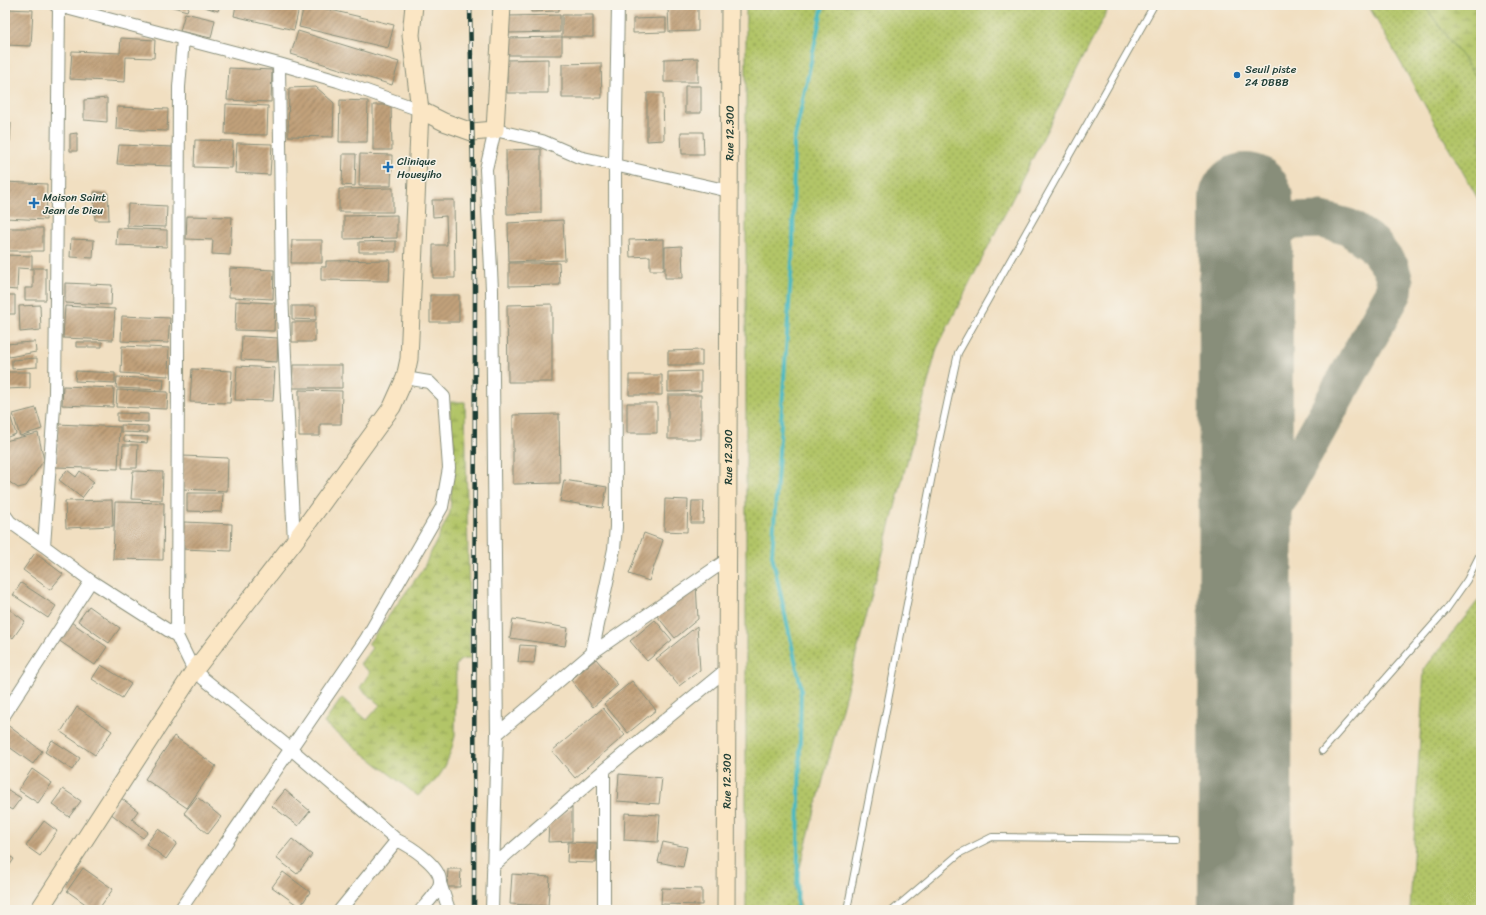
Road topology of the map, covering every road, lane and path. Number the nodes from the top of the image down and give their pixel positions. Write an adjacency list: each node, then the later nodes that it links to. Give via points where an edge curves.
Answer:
1 (414, 5): 9 (main road, via 411,35)
2 (502, 5): 10 (main road)
3 (618, 5): 11 (street)
4 (730, 5): 12 (main road, Rue 12.300)
5 (1154, 5): 41 (lane, via 958,353)
6 (57, 6): 7 (street); 16 (street, via 54,393)
7 (183, 38): 8 (street); 20 (street, via 179,87)
8 (278, 64): 9 (street); 15 (street, via 282,294)
9 (420, 110): 10 (main road, via 472,132); 13 (main road)
10 (495, 130): 11 (street); 25 (street, via 486,169 492,290)
11 (616, 166): 12 (street); 21 (street, via 616,527 614,549)
12 (730, 191): 18 (main road, Rue 12.300)
13 (405, 378): 15 (main road, via 392,407); 26 (street, via 429,382 444,397 449,468 442,507 366,640)
14 (6, 522): 16 (street)
15 (294, 542): 23 (main road)
16 (44, 546): 19 (street)
17 (1481, 552): 27 (lane, via 1467,580 1446,610)
18 (728, 559): 21 (street); 22 (main road, Rue 12.300)
19 (91, 581): 20 (street); 24 (street)
20 (178, 636): 23 (street)
21 (592, 653): 25 (street)
22 (727, 669): 28 (street); 40 (main road, Rue 12.300)
23 (194, 670): 26 (street); 33 (main road)
24 (5, 714)
25 (497, 734): 31 (street)
26 (291, 749): 30 (street); 34 (street)
27 (1322, 751)
28 (604, 770): 31 (street); 39 (street)
29 (1177, 839): 42 (lane, via 992,837 960,853)
30 (397, 840): 32 (street, via 413,848 439,873); 35 (street)
31 (493, 866): 38 (street)
32 (440, 883): 36 (street); 37 (street)
33 (39, 910)
34 (180, 910)
35 (340, 910)
36 (421, 910)
37 (449, 910)
38 (492, 910)
39 (604, 910)
40 (726, 910)
41 (847, 910)
42 (893, 910)

